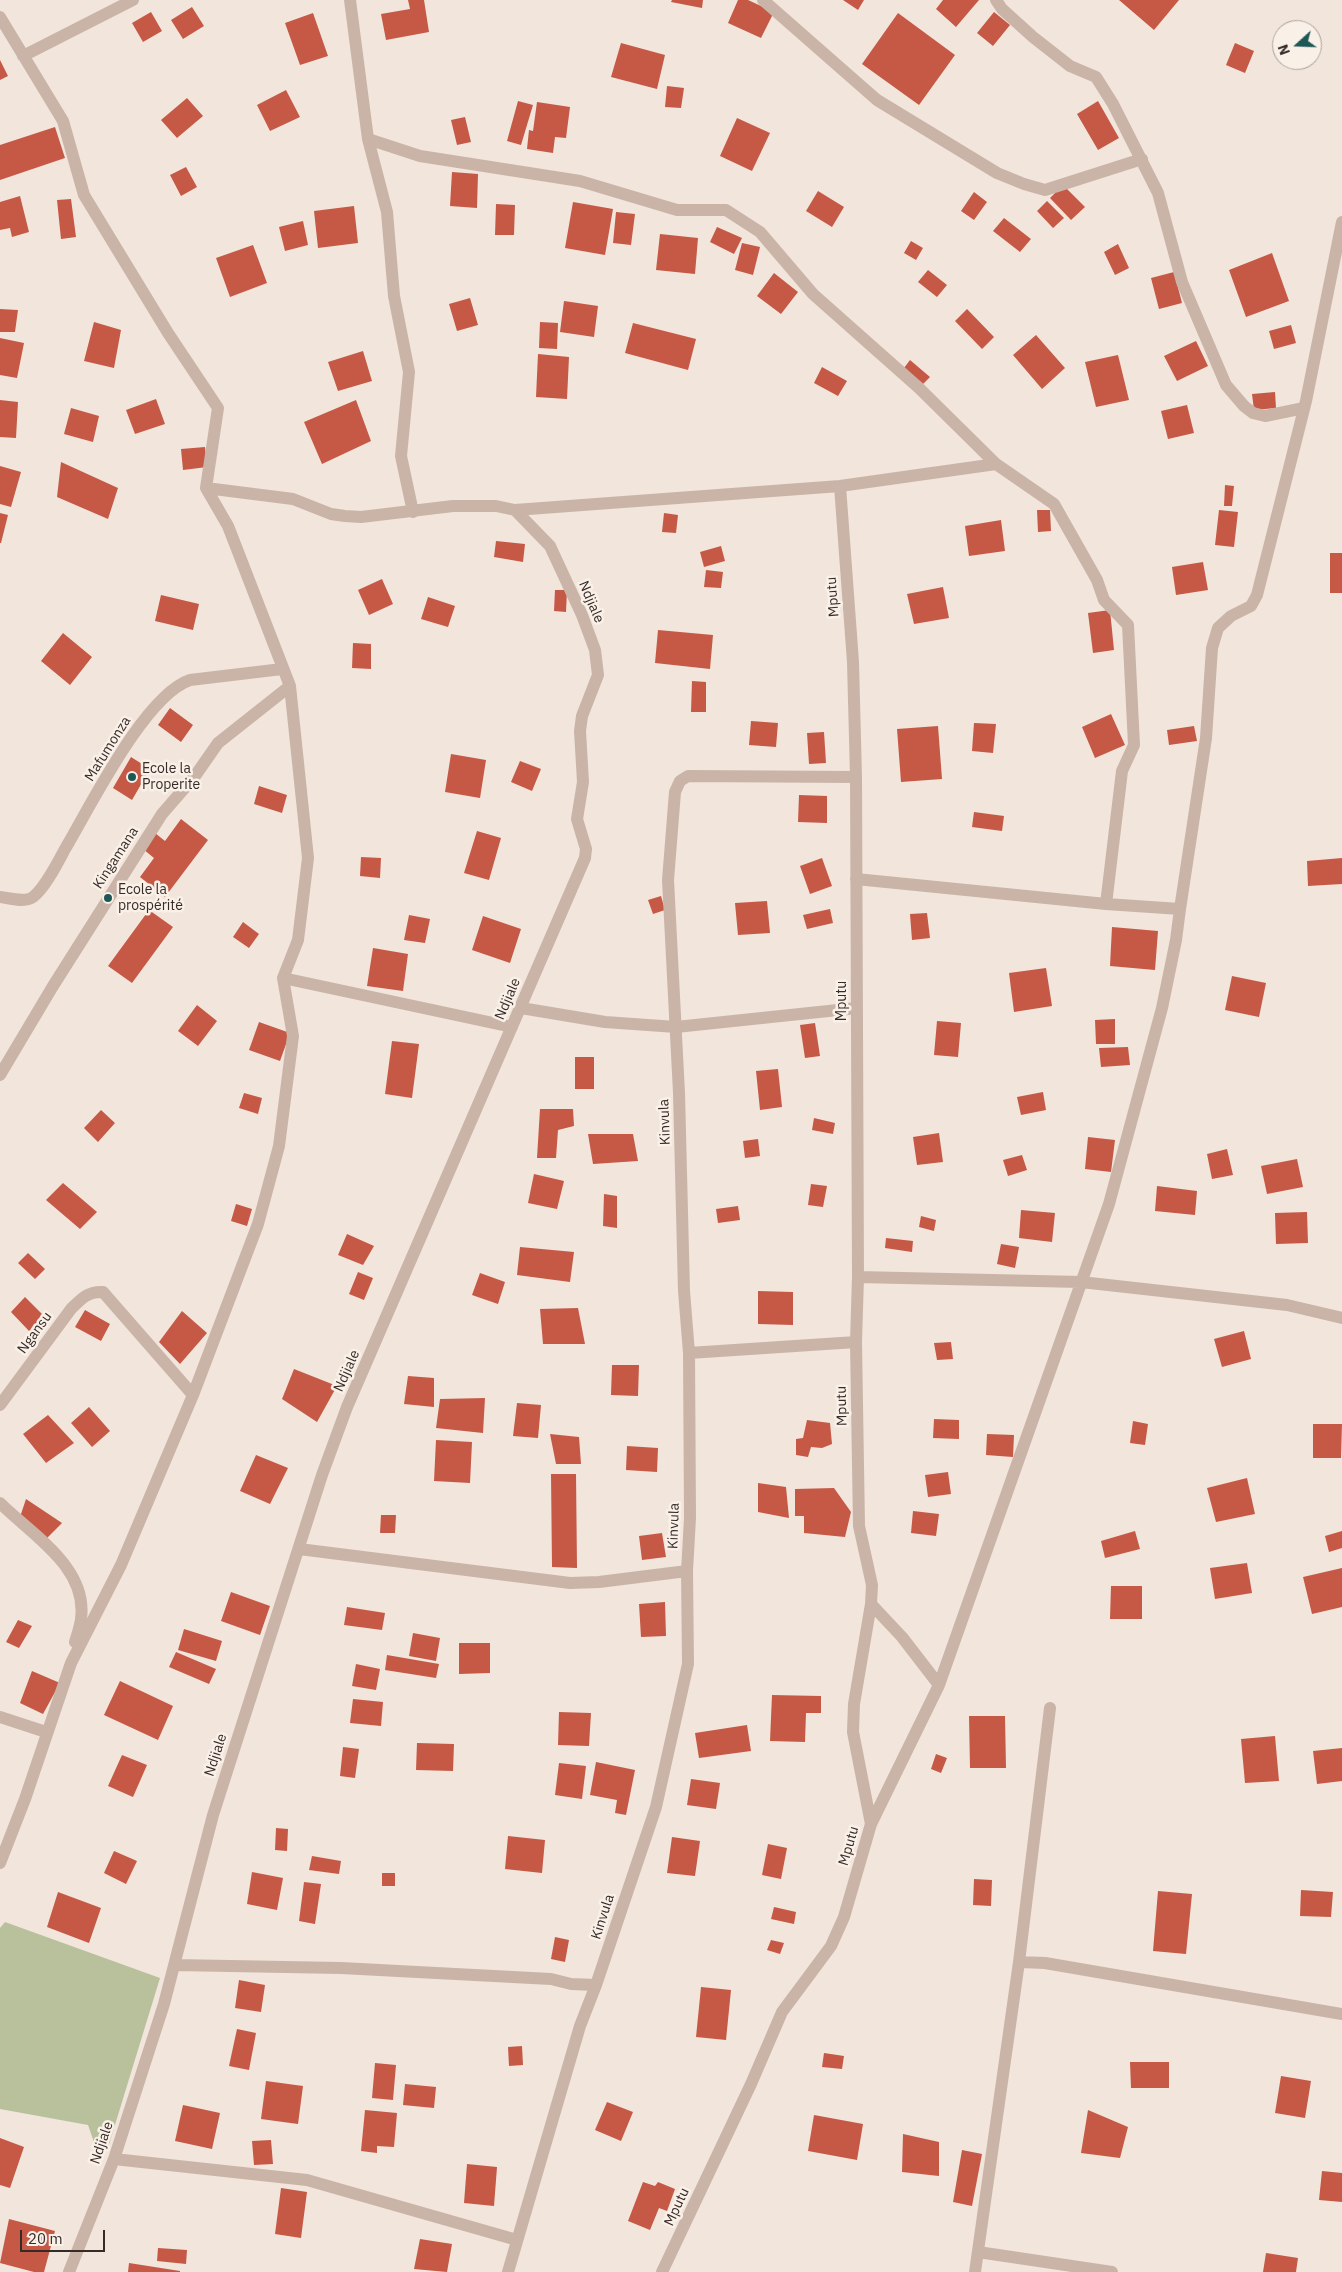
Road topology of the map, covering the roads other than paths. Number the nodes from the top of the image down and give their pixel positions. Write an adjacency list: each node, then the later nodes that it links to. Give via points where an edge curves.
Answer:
1 (133, 0): 6 (street)
2 (350, 0): 7 (street)
3 (763, 0): 8 (street, via 877,100 997,173 1045,190)
4 (996, 0): 8 (street, via 1033,37 1070,66 1096,76)
5 (0, 17): 6 (street)
6 (23, 56): 13 (street, via 64,121 84,195 218,408)
7 (368, 139): 11 (street, via 420,156 580,181 676,210 726,210 760,232 813,294 919,388); 15 (street, via 387,212 394,296 409,372 401,456)
8 (1142, 159): 10 (street, via 1158,193 1182,282 1226,385 1244,406 1259,415)
9 (1342, 222): 10 (street)
10 (1304, 408): 22 (street, via 1257,595 1251,606 1230,616 1218,628 1212,648 1206,738)
11 (996, 464): 12 (street); 21 (street, via 1054,504 1097,580 1104,600 1128,625 1134,745 1122,770)
12 (840, 486): 14 (street); 18 (street, Mputu, via 853,662)
13 (206, 488): 15 (street, via 293,499 345,516); 16 (street, via 228,526)
14 (515, 510): 15 (street, via 496,506 460,506); 24 (street, Ndjiale, via 550,546 595,650 598,674 582,716 580,731 583,782 577,819 586,849 585,858)
15 (413, 512)
16 (282, 669): 17 (street); 20 (street, Mafumonza, via 179,684 154,707 130,738 55,867 35,895 22,900)
17 (290, 686): 23 (street, via 308,858 298,940); 28 (street, Kingamana, via 218,743 162,814)
18 (856, 777): 19 (street, Mputu); 27 (street, Kinvula, via 684,777 675,792 668,880)
19 (856, 879): 21 (street); 25 (street, Mputu)
20 (0, 897)
21 (1106, 904): 22 (street)
22 (1180, 909): 30 (street, via 1162,1008 1108,1204)
23 (284, 978): 26 (street); 34 (street, via 293,1036 279,1146 258,1224)
24 (521, 1008): 26 (street, Ndjiale); 27 (street, via 605,1022)
25 (857, 1008): 27 (street); 29 (street, Mputu)
26 (512, 1027): 37 (street, Ndjiale, via 347,1407)
27 (676, 1027): 33 (street, Kinvula, via 684,1291)
28 (0, 1075)
29 (858, 1277): 30 (street); 32 (street, Mputu)
30 (1081, 1282): 31 (street, via 1287,1305); 41 (street)
31 (1342, 1318)
32 (856, 1342): 33 (street); 39 (street, Mputu, via 859,1526 871,1575)
33 (689, 1353): 38 (street, Kinvula, via 690,1518)
34 (193, 1395): 35 (street, Ngansu, via 103,1292 91,1292 71,1309); 40 (street, via 121,1566)
35 (0, 1405)
36 (0, 1503): 40 (street, via 66,1563 74,1576 81,1618)
37 (299, 1549): 38 (street, via 570,1583); 48 (street, Ndjiale, via 213,1815)
38 (686, 1571): 49 (street, Kinvula, via 688,1664 656,1807)
39 (871, 1604): 41 (street, via 902,1637); 45 (street, Mputu, via 854,1704 853,1732)
40 (70, 1663): 44 (street)
41 (939, 1686): 45 (street)
42 (1050, 1708): 47 (street)
43 (0, 1717): 44 (street)
44 (46, 1732): 46 (street)
45 (871, 1824): 56 (street, Mputu, via 844,1917 831,1946 782,2012 752,2084)
46 (0, 1863)
47 (1019, 1962): 50 (street, via 1045,1963); 53 (street)
48 (174, 1965): 49 (street, via 341,1968 551,1979); 51 (street, Ndjiale)
49 (596, 1985): 52 (street, Kinvula, via 580,2026)
50 (1342, 2014)
51 (114, 2159): 52 (street, via 307,2180); 54 (street, Ndjiale)
52 (517, 2240): 55 (street, Kinvula)
53 (978, 2252): 57 (street); 58 (street)
54 (69, 2272)
55 (508, 2272)
56 (662, 2272)
57 (975, 2272)
58 (1112, 2272)

